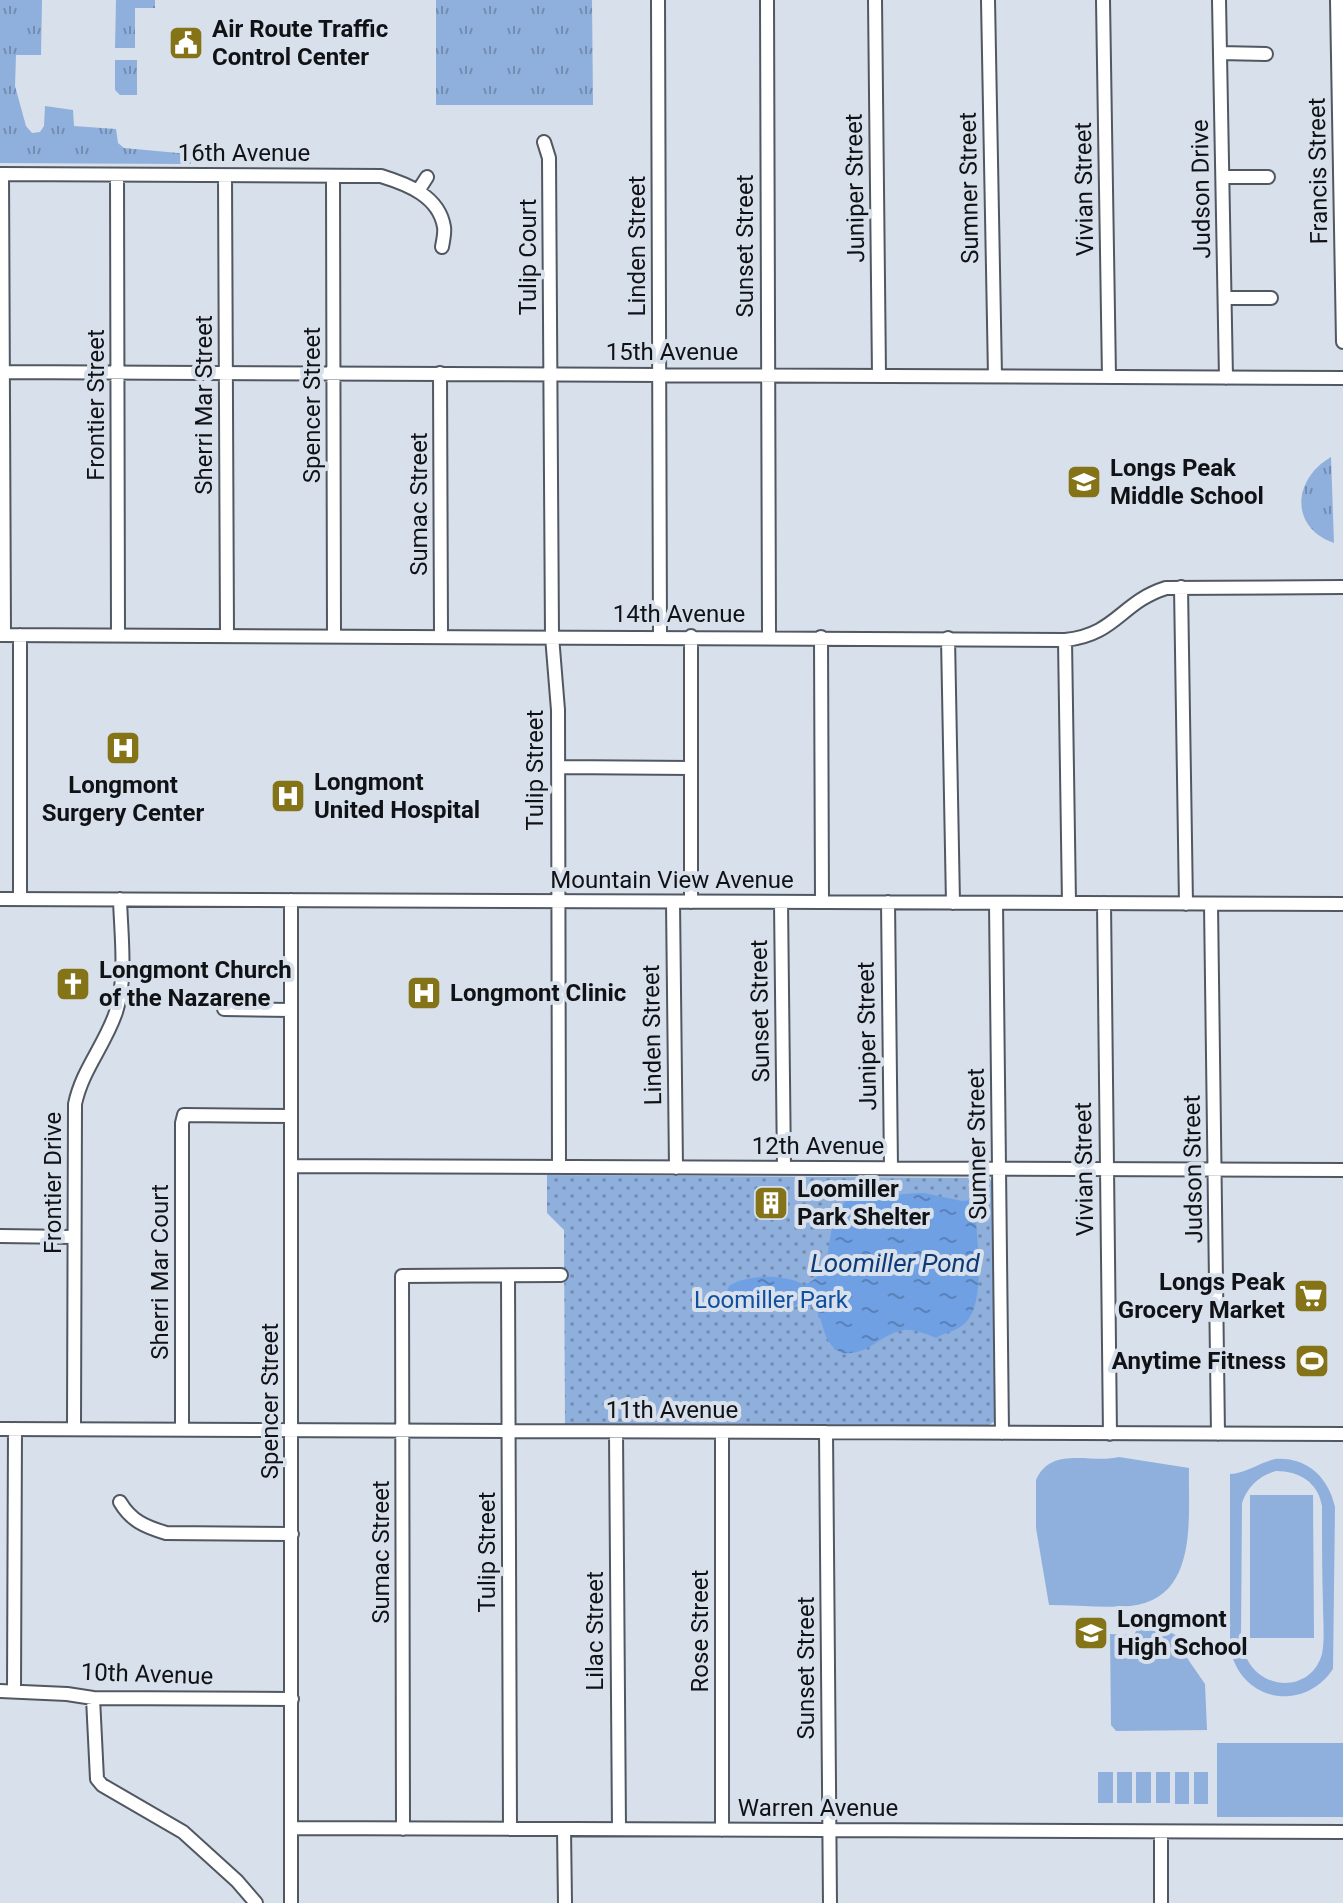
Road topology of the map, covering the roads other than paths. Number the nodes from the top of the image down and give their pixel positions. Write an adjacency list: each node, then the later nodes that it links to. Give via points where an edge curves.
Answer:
1 (658, 0): 30 (street, Linden Street)
2 (767, 0): 31 (street, Sunset Street)
3 (875, 0): 32 (street, Juniper Street)
4 (988, 0): 33 (street, Sumner Street)
5 (1103, 0): 34 (street, Vivian Street)
6 (1219, 0): 8 (street, Judson Drive)
7 (1339, 5): 10 (street, Francis Street)
8 (1220, 53): 9 (street); 17 (street, Judson Drive)
9 (1266, 54)
10 (1341, 119): 23 (street, Francis Street)
11 (544, 142): 29 (street, Tulip Court, via 549,158)
12 (1, 174): 13 (street, 16th Avenue); 24 (street)
13 (117, 175): 14 (street, 16th Avenue); 25 (street, Frontier Street)
14 (225, 176): 15 (street, 16th Avenue); 26 (street, Sherri Mar Street)
15 (333, 176): 19 (street, 16th Avenue, via 381,176); 27 (street, Spencer Street)
16 (427, 177): 19 (street)
17 (1223, 177): 18 (street); 21 (street, Judson Drive)
18 (1268, 177)
19 (418, 191): 20 (street, via 434,205 444,228)
20 (442, 247)
21 (1225, 298): 22 (street); 35 (street, Judson Drive)
22 (1271, 298)
23 (1343, 342)
24 (2, 372): 25 (street, 15th Avenue); 39 (street)
25 (118, 372): 26 (street, 15th Avenue); 41 (street, Frontier Street)
26 (226, 373): 27 (street, 15th Avenue); 42 (street, Sherri Mar Street)
27 (334, 373): 28 (street, 15th Avenue); 43 (street, Spencer Street)
28 (440, 373): 29 (street, 15th Avenue); 44 (street, Sumac Street)
29 (550, 373): 30 (street, 15th Avenue); 45 (street, Tulip Street)
30 (660, 374): 31 (street, 15th Avenue); 48 (street, Linden Street)
31 (768, 374): 32 (street, 15th Avenue); 47 (street, Sunset Street)
32 (879, 375): 33 (street, 15th Avenue)
33 (995, 376): 34 (street, 15th Avenue)
34 (1109, 377): 35 (street, 15th Avenue)
35 (1226, 378): 36 (street, 15th Avenue)
36 (1343, 378)
37 (1181, 587): 38 (street, 14th Avenue); 51 (street, 14th Avenue, via 1149,593 1097,633); 68 (street)
38 (1343, 587)
39 (2, 635): 40 (street, 14th Avenue)
40 (20, 635): 41 (street, 14th Avenue); 55 (street)
41 (118, 635): 42 (street, 14th Avenue)
42 (227, 635): 43 (street, 14th Avenue)
43 (334, 635): 44 (street, 14th Avenue)
44 (441, 635): 45 (street, 14th Avenue)
45 (552, 636): 48 (street, 14th Avenue); 52 (street, Tulip Street)
46 (691, 636): 47 (street, 14th Avenue); 48 (street, 14th Avenue); 53 (street)
47 (769, 636): 49 (street, 14th Avenue)
48 (660, 637)
49 (821, 637): 50 (street, 14th Avenue); 62 (street)
50 (948, 638): 51 (street, 14th Avenue); 64 (street)
51 (1065, 640): 66 (street)
52 (558, 767): 53 (street); 58 (street, Tulip Street)
53 (691, 768): 60 (street)
54 (0, 899): 55 (street, Mountain View Avenue)
55 (20, 899): 56 (street, Mountain View Avenue)
56 (120, 899): 57 (street, Mountain View Avenue); 84 (street, Frontier Drive, via 117,1008 75,1104)
57 (291, 900): 58 (street, Mountain View Avenue); 72 (street, Spencer Street)
58 (557, 901): 59 (street, Mountain View Avenue); 75 (street, Tulip Street)
59 (673, 902): 60 (street, Mountain View Avenue); 76 (street, Linden Street)
60 (691, 902): 61 (street, Mountain View Avenue)
61 (781, 902): 62 (street, Mountain View Avenue); 77 (street, Sunset Street)
62 (822, 902): 63 (street, Mountain View Avenue)
63 (888, 902): 64 (street, Mountain View Avenue); 78 (street, Juniper Street)
64 (953, 903): 65 (street, Mountain View Avenue)
65 (996, 903): 66 (street, Mountain View Avenue); 79 (street, Sumner Street)
66 (1069, 903): 67 (street, Mountain View Avenue)
67 (1104, 903): 68 (street, Mountain View Avenue); 80 (street, Vivian Street)
68 (1186, 904): 69 (street, Mountain View Avenue)
69 (1211, 904): 70 (street, Mountain View Avenue); 81 (street, Judson Street)
70 (1343, 904)
71 (224, 1009): 72 (street)
72 (291, 1010): 73 (street, Spencer Street)
73 (291, 1116): 74 (street, Spencer Street); 90 (street, Sherri Mar Court, via 184,1115)
74 (292, 1166): 75 (street, 12th Avenue); 91 (street, Spencer Street)
75 (559, 1167): 76 (street, 12th Avenue)
76 (676, 1168): 77 (street, 12th Avenue)
77 (784, 1168): 78 (street, 12th Avenue)
78 (891, 1168): 79 (street, 12th Avenue)
79 (999, 1169): 80 (street, 12th Avenue); 97 (street, Sumner Street)
80 (1106, 1169): 81 (street, 12th Avenue); 98 (street, Vivian Street)
81 (1214, 1169): 82 (street, 12th Avenue); 99 (street, Judson Street)
82 (1343, 1170)
83 (0, 1236): 84 (street)
84 (74, 1237): 89 (street, Frontier Drive)
85 (561, 1275): 86 (street)
86 (508, 1276): 92 (street, Sumac Street, via 402,1276); 93 (street, Tulip Street)
87 (0, 1429): 88 (street, 11th Avenue)
88 (15, 1429): 89 (street, 11th Avenue); 101 (street)
89 (74, 1429): 90 (street, 11th Avenue)
90 (182, 1430): 91 (street, 11th Avenue)
91 (292, 1430): 92 (street, 11th Avenue); 104 (street, Spencer Street)
92 (402, 1431): 93 (street, 11th Avenue); 110 (street, Sumac Street)
93 (508, 1431): 94 (street, 11th Avenue); 111 (street, Tulip Street)
94 (616, 1432): 95 (street, 11th Avenue); 113 (street, Lilac Street)
95 (722, 1432): 96 (street, 11th Avenue); 114 (street, Rose Street)
96 (826, 1432): 97 (street, 11th Avenue); 115 (street, Sunset Street)
97 (1002, 1433): 98 (street, 11th Avenue)
98 (1110, 1434): 99 (street, 11th Avenue)
99 (1218, 1434): 100 (street, 11th Avenue)
100 (1343, 1434)
101 (14, 1500): 103 (street); 106 (street)
102 (120, 1502): 104 (street, via 129,1517 166,1533)
103 (0, 1503)
104 (292, 1534): 108 (street, Spencer Street)
105 (0, 1691): 106 (street, 10th Avenue)
106 (14, 1691): 107 (street, 10th Avenue)
107 (93, 1698): 108 (street, 10th Avenue); 118 (street, via 97,1779 183,1832)
108 (292, 1699): 109 (street, Spencer Street)
109 (292, 1828): 110 (street, Warren Avenue); 119 (street, Spencer Street)
110 (403, 1829): 111 (street, Warren Avenue)
111 (510, 1829): 112 (street, Warren Avenue)
112 (564, 1829): 113 (street, Warren Avenue); 120 (street)
113 (619, 1829): 114 (street, Warren Avenue)
114 (722, 1830): 115 (street, Warren Avenue)
115 (829, 1830): 116 (street, Warren Avenue); 121 (street, Sunset Street)
116 (1161, 1832): 117 (street, Warren Avenue); 122 (street)
117 (1343, 1832)
118 (256, 1903)
119 (291, 1903)
120 (565, 1903)
121 (830, 1903)
122 (1161, 1903)

